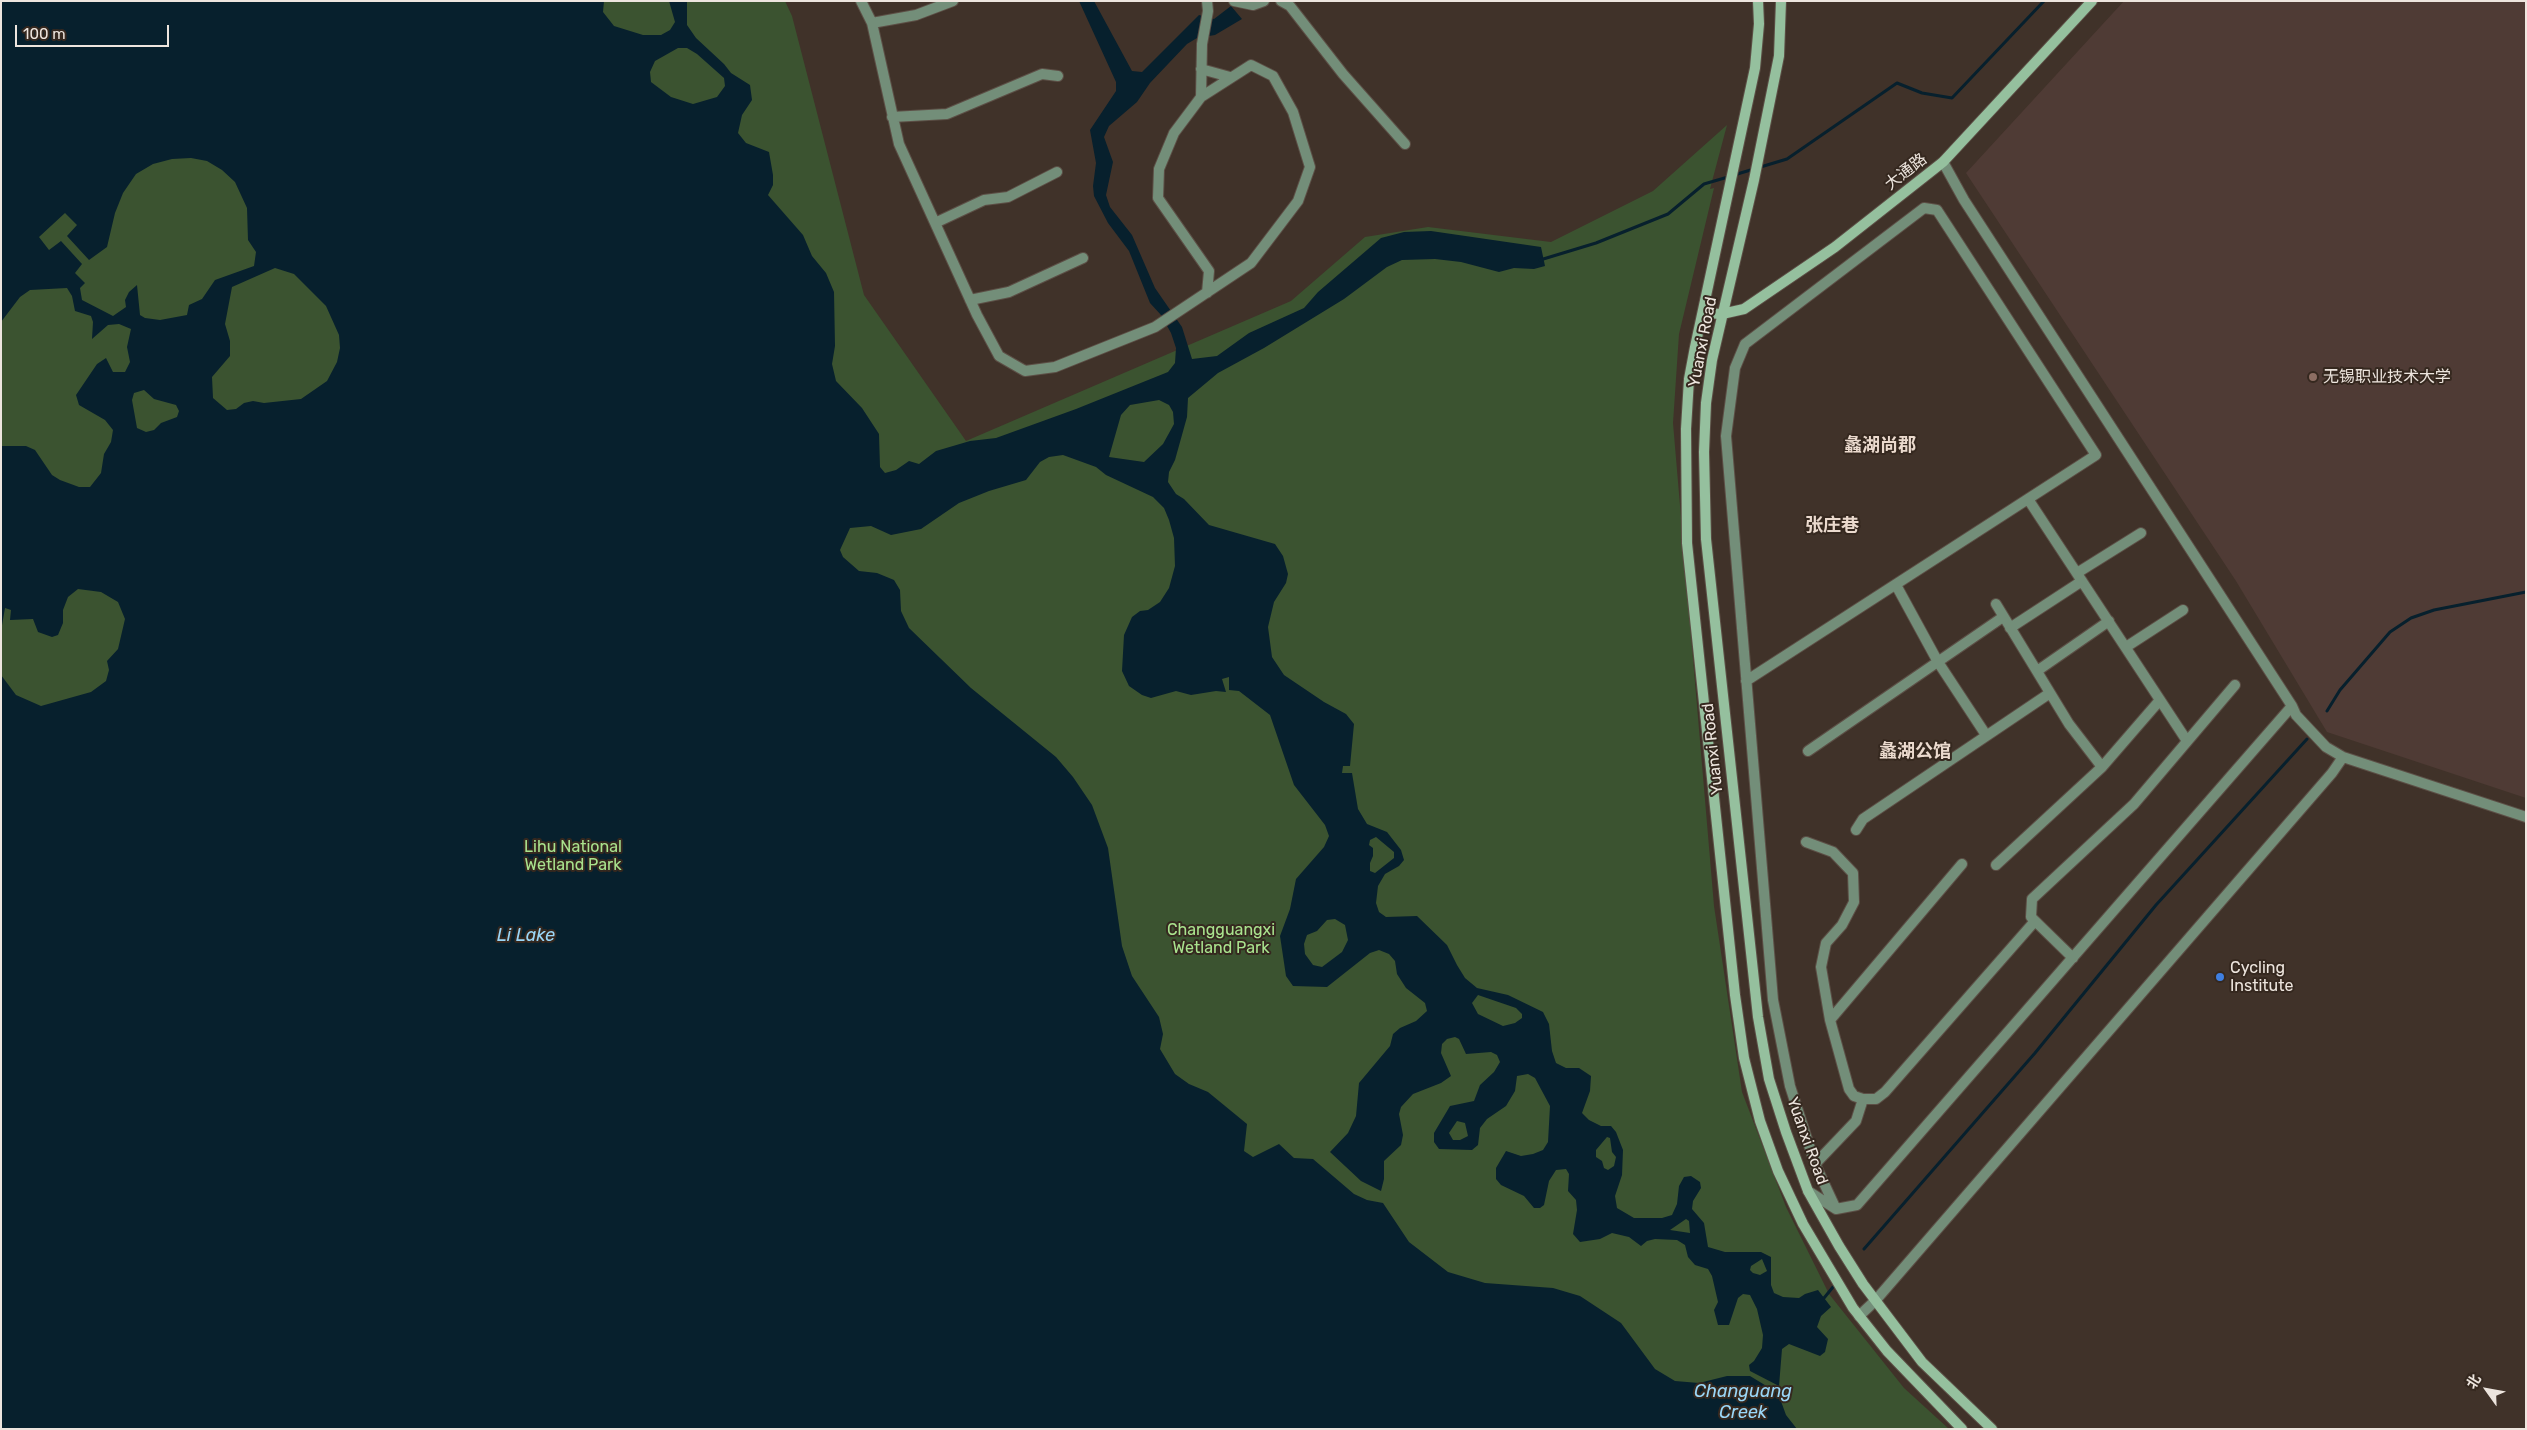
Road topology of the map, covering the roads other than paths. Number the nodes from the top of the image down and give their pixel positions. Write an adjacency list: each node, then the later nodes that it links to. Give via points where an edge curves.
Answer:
1 (861, 1): 10 (street)
2 (954, 1): 10 (street, via 916,15)
3 (1234, 1): 4 (street, via 1253,5)
4 (1264, 1)
5 (1281, 1): 16 (street, via 1290,6 1343,74)
6 (1758, 1): 25 (main road, Yuanxi Road, via 1755,68)
7 (1780, 1): 26 (main road, Yuanxi Road, via 1779,56)
8 (2092, 1): 17 (main road, 大通路)
9 (1207, 6): 11 (street)
10 (872, 23): 15 (street)
11 (1201, 69): 13 (street); 14 (street)
12 (1058, 76): 15 (street, via 1042,74 947,114)
13 (1230, 77): 14 (street); 22 (street, via 1251,65 1273,76 1293,112 1310,167 1298,201 1251,263)
14 (1201, 97): 21 (street, via 1174,133 1159,169 1158,198)
15 (892, 117): 19 (street, via 899,144)
16 (1405, 144)
17 (1943, 162): 26 (main road, 大通路, via 1835,247 1744,309); 43 (street, via 1964,200)
18 (1057, 172): 19 (street, via 1008,197 984,200)
19 (935, 223): 24 (street)
20 (1083, 258): 24 (street, via 1009,292)
21 (1209, 271): 22 (street); 23 (street)
22 (1229, 278): 23 (street)
23 (1207, 293): 24 (street, via 1162,322 1055,367 1024,371 999,356)
24 (970, 300)
25 (1702, 313): 26 (main road, 大通路); 62 (main road, Yuanxi Road, via 1690,379 1686,429 1687,543 1742,1040 1760,1121 1778,1171 1823,1260)
26 (1722, 314): 59 (main road, Yuanxi Road, via 1706,403 1706,539 1758,1017 1770,1078)
27 (2028, 499): 29 (street); 30 (street); 39 (street, via 2096,455 1937,210 1924,208 1745,344 1735,368 1726,436)
28 (2141, 533): 29 (street)
29 (2079, 577): 34 (street); 35 (street)
30 (1896, 584): 37 (street); 39 (street)
31 (1996, 604): 33 (street)
32 (2183, 610): 36 (street)
33 (2003, 617): 35 (street); 37 (street)
34 (2108, 621): 36 (street); 38 (street)
35 (2010, 628): 38 (street)
36 (2126, 648): 42 (street)
37 (1938, 662): 44 (street); 46 (street)
38 (2036, 671): 41 (street)
39 (1746, 681): 58 (street, via 1773,1000 1790,1086)
40 (2235, 686): 45 (street)
41 (2050, 693): 44 (street); 48 (street)
42 (2160, 700): 45 (street); 48 (street)
43 (2292, 706): 47 (street, via 2296,716 2326,747); 55 (street)
44 (1986, 735): 50 (street, via 1863,819)
45 (2187, 741): 54 (street, via 2134,804 2032,898 2030,917)
46 (1808, 751)
47 (2343, 756): 49 (street); 61 (street, via 2332,773)
48 (2102, 767): 53 (street)
49 (2526, 816)
50 (1856, 830)
51 (1806, 842): 56 (street, via 1833,852 1853,873 1854,902 1842,925 1826,943 1821,967)
52 (1962, 864): 56 (street)
53 (1996, 865)
54 (2035, 921): 55 (street); 57 (street, via 1885,1092 1876,1099)
55 (2073, 958): 60 (street, via 1857,1205)
56 (1830, 1020): 57 (street, via 1849,1089 1854,1096)
57 (1863, 1099): 58 (street, via 1856,1121)
58 (1816, 1164): 60 (street)
59 (1808, 1191): 60 (street); 61 (main road, Yuanxi Road)
60 (1836, 1209)
61 (1875, 1301): 62 (street); 64 (main road, Yuanxi Road, via 1922,1362)
62 (1859, 1316): 63 (main road, Yuanxi Road, via 1886,1351)
63 (1962, 1429)
64 (1992, 1429)

